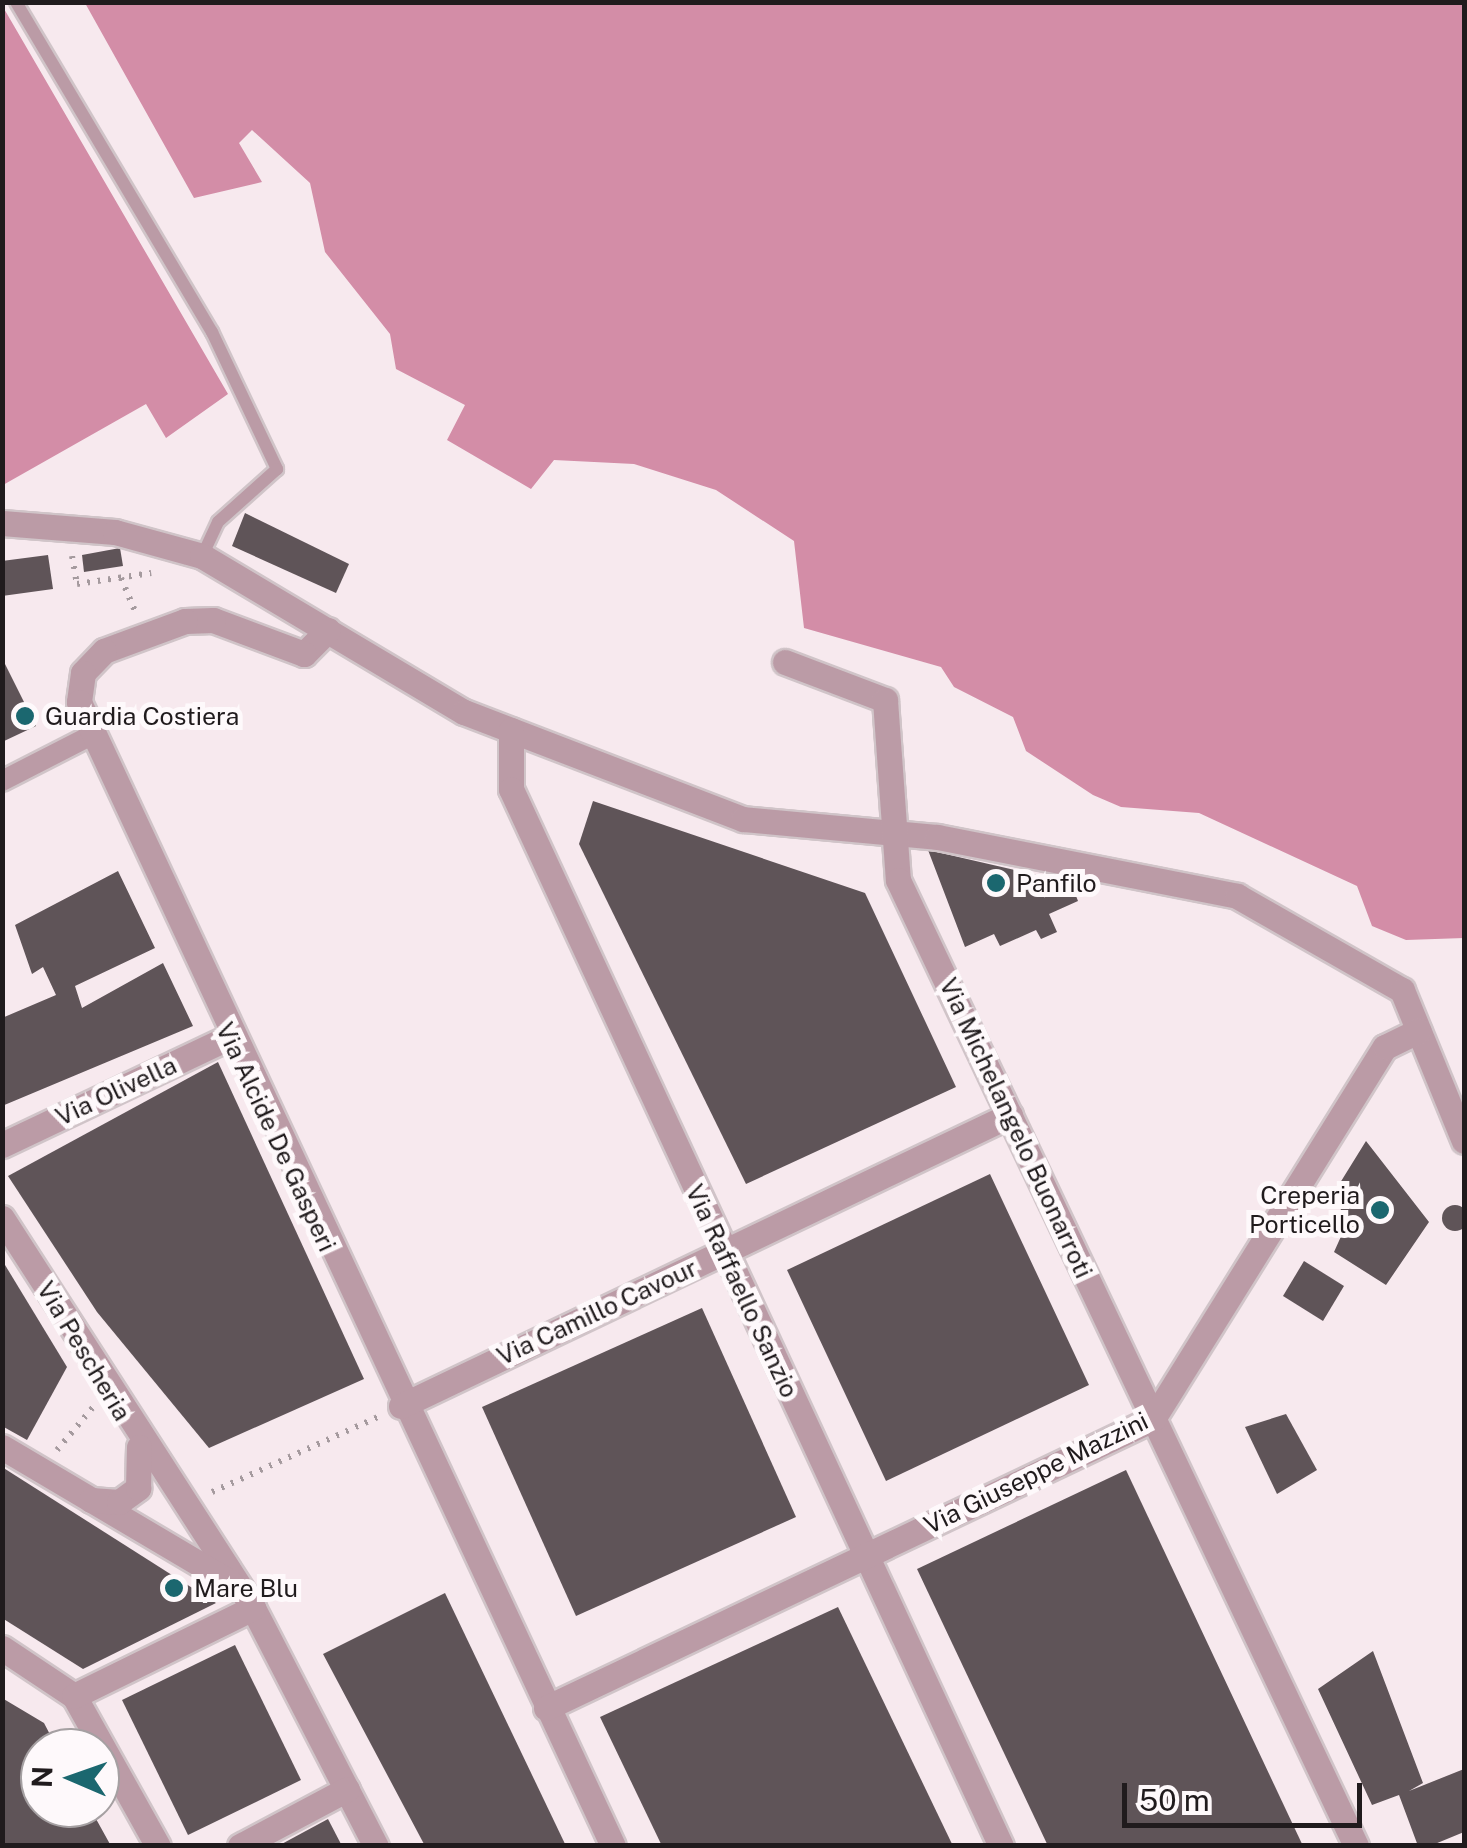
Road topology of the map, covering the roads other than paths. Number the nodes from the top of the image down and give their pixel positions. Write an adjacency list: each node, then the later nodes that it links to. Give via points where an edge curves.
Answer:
1 (16, 2): 3 (lane, via 212,332 277,469 218,522)
2 (2, 522): 3 (street, via 114,532)
3 (202, 556): 4 (street)
4 (328, 630): 6 (street, via 443,702); 7 (street, Via Alcide De Gasperi, via 304,654 213,620 144,634 104,651 84,672 79,702)
5 (786, 662): 9 (street, Via Michelangelo Buonarroti, via 885,700)
6 (512, 730): 9 (street, via 742,819); 16 (street, Via Raffaello Sanzio, via 512,789)
7 (92, 736): 8 (street); 11 (street, Via Alcide De Gasperi)
8 (2, 781)
9 (891, 833): 10 (street, via 1237,896 1402,990); 12 (street, Via Michelangelo Buonarroti, via 898,880)
10 (1418, 1031): 13 (street); 18 (street, Via Giuseppe Mazzini, via 1385,1047)
11 (229, 1037): 14 (street, Via Olivella); 17 (street, Via Alcide De Gasperi)
12 (1010, 1116): 16 (street, Via Camillo Cavour); 18 (street, Via Michelangelo Buonarroti)
13 (1464, 1141)
14 (2, 1144)
15 (2, 1218): 19 (street, Via Pescheria)
16 (724, 1252): 17 (street, Via Camillo Cavour); 22 (street, Via Raffaello Sanzio)
17 (400, 1406): 27 (street, Via Alcide De Gasperi)
18 (1153, 1419): 22 (street, Via Giuseppe Mazzini); 34 (street, Via Michelangelo Buonarroti)
19 (134, 1433): 21 (street, via 144,1466 138,1488 108,1504); 23 (street, Via Pescheria)
20 (2, 1447): 21 (street)
21 (84, 1496): 23 (street)
22 (865, 1556): 27 (street, Via Giuseppe Mazzini); 33 (street, Via Raffaello Sanzio)
23 (234, 1584): 24 (street)
24 (254, 1608): 26 (street); 28 (street)
25 (2, 1648): 26 (street)
26 (74, 1696): 29 (street)
27 (546, 1708): 32 (street, Via Alcide De Gasperi)
28 (347, 1789): 30 (street); 31 (street)
29 (158, 1846)
30 (240, 1846)
31 (376, 1846)
32 (613, 1846)
33 (1002, 1846)
34 (1356, 1846)

